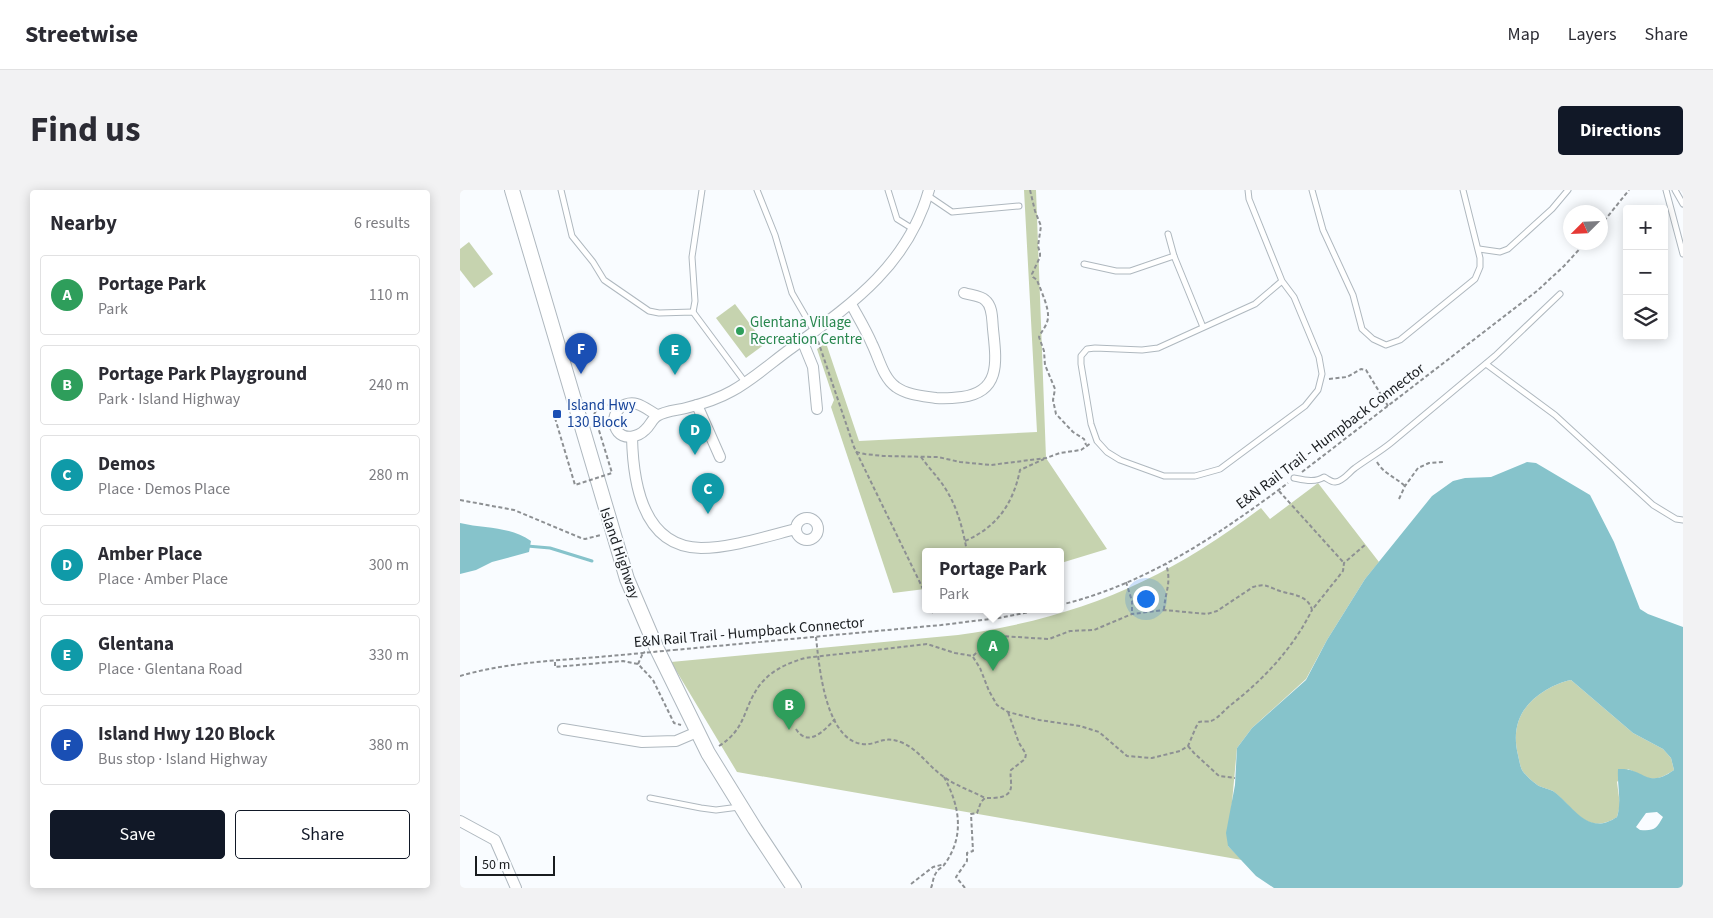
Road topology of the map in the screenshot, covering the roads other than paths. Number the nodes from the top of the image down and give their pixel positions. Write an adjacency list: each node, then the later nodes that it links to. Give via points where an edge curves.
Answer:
1 (512, 190): 40 (main road, Island Highway, via 627,579)
2 (561, 190): 25 (lane, via 572,236 604,280 649,311)
3 (702, 190): 25 (lane, via 692,256)
4 (757, 190): 27 (lane, via 792,293)
5 (888, 190): 15 (lane, via 897,220)
6 (1248, 190): 21 (lane)
7 (1312, 190): 17 (lane, via 1323,230 1353,296 1362,329 1386,345 1400,340 1475,279 1480,267)
8 (1463, 190): 17 (lane)
9 (1568, 190): 17 (lane, via 1508,249 1500,252)
10 (1666, 190): 18 (lane)
11 (1675, 190): 13 (lane)
12 (928, 193): 14 (lane, via 952,212); 15 (street)
13 (1683, 204)
14 (1020, 206)
15 (913, 229): 24 (street, via 886,270)
16 (1168, 234): 19 (lane)
17 (1479, 249)
18 (1683, 254)
19 (1174, 256): 20 (lane, via 1130,271); 26 (lane)
20 (1084, 264)
21 (1282, 281): 26 (lane, via 1255,304); 26 (lane, via 1294,297 1322,374 1318,390 1305,406 1220,469 1195,476 1164,476 1107,452 1097,441 1091,424 1082,356 1095,348 1158,348)
22 (964, 293): 24 (street, via 985,299 990,306 996,357 991,381 983,390 958,397 922,396 895,387)
23 (1560, 294): 29 (lane)
24 (851, 304): 27 (street)
25 (693, 312): 30 (lane)
26 (1203, 327)
27 (814, 331): 28 (street)
28 (802, 340): 30 (street); 32 (street, via 813,367)
29 (1486, 364): 36 (lane, via 1374,456 1337,482 1324,477 1312,481); 37 (lane, via 1555,415 1653,505)
30 (745, 382): 31 (street)
31 (697, 405): 33 (street); 35 (street)
32 (817, 409)
33 (657, 415): 34 (street, via 645,431); 34 (street, via 636,404 619,407 614,414 614,424 619,433)
34 (632, 436): 38 (street, via 633,463 642,504 652,523 667,537 685,546 702,548)
35 (720, 457)
36 (1294, 478)
37 (1683, 520)
38 (796, 529)
39 (563, 729): 40 (street, via 642,742 676,741)
40 (698, 732): 42 (main road, Island Highway)
41 (650, 798): 42 (lane, via 716,810)
42 (742, 807): 45 (main road, Island Highway)
43 (460, 821): 44 (street, via 495,840)
44 (516, 888)
45 (794, 888)

